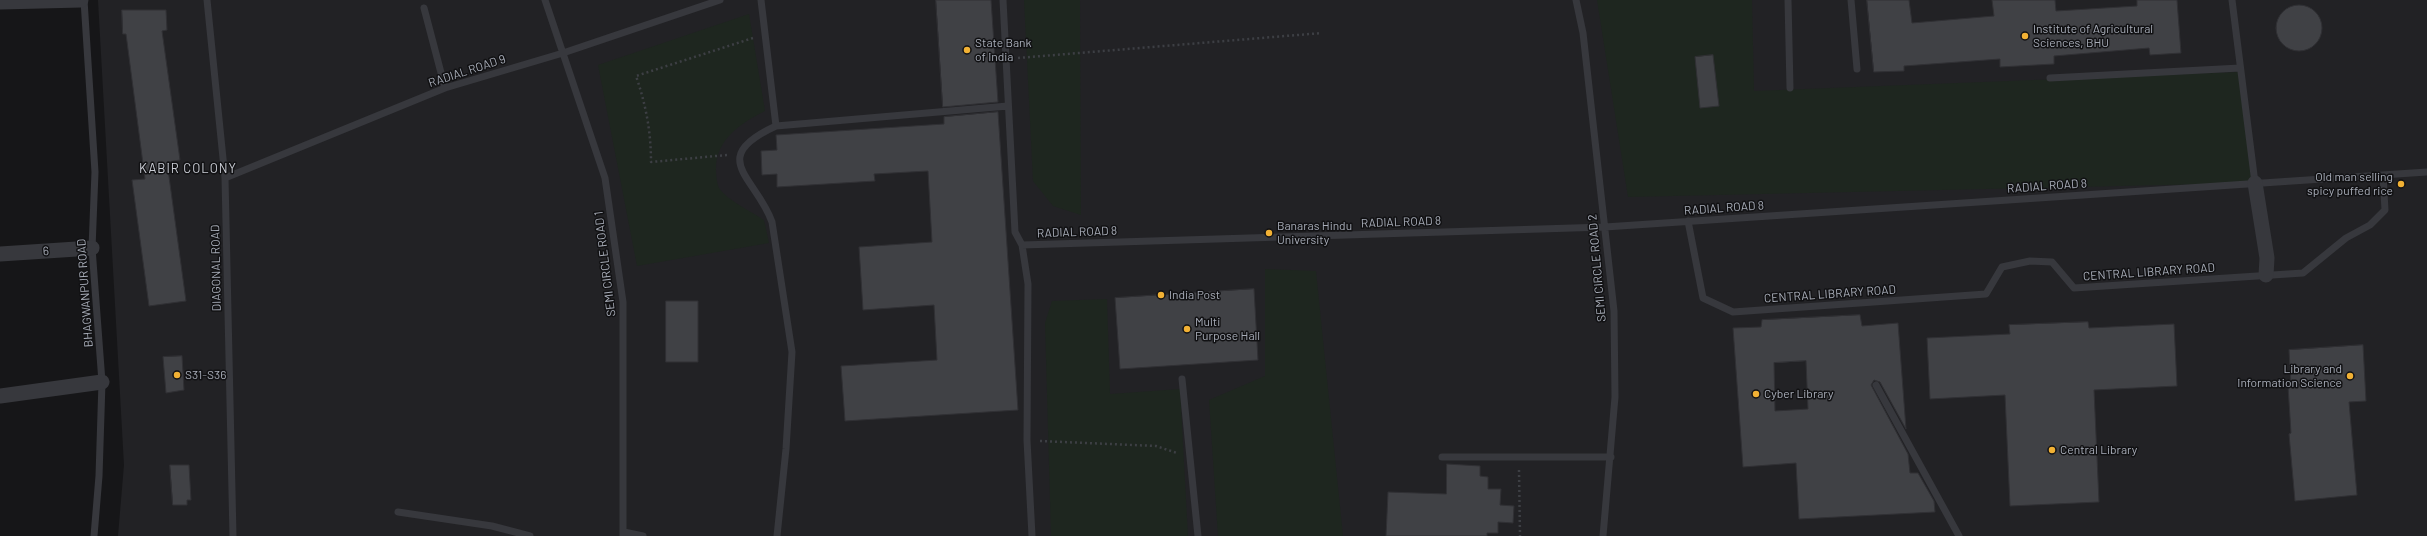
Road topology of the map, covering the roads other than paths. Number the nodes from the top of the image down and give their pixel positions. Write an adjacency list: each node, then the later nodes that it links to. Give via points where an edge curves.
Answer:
1 (81, 0): 12 (street)
2 (84, 0): 29 (lane, BHAGWANPUR ROAD, via 95,172)
3 (207, 0): 24 (lane, DIAGONAL ROAD)
4 (546, 0): 14 (lane, SEMI CIRCLE ROAD 1)
5 (720, 0): 14 (lane, RADIAL ROAD 9)
6 (761, 0): 21 (lane, via 763,35)
7 (1003, 0): 20 (lane)
8 (1576, 0): 27 (lane, SEMI CIRCLE ROAD 2, via 1583,33)
9 (1788, 0): 19 (lane)
10 (1851, 0): 16 (lane)
11 (2232, 0): 15 (lane)
12 (0, 2)
13 (424, 8): 18 (lane)
14 (563, 53): 18 (lane, RADIAL ROAD 9); 39 (lane, SEMI CIRCLE ROAD 1, via 605,178 623,302)
15 (2240, 68): 17 (lane); 25 (lane)
16 (1857, 69)
17 (2050, 78)
18 (445, 88): 24 (lane, RADIAL ROAD 9)
19 (1790, 88)
20 (1008, 106): 21 (lane); 28 (lane, via 1015,232)
21 (776, 126): 44 (lane, via 755,136 744,146 740,159 746,181 766,207 772,222 792,352)
22 (2427, 172): 23 (lane, RADIAL ROAD 8)
23 (2383, 175): 25 (lane, RADIAL ROAD 8); 31 (lane, CENTRAL LIBRARY ROAD, via 2386,210 2370,225 2346,238 2303,272)
24 (225, 178): 41 (lane, DIAGONAL ROAD)
25 (2255, 183): 26 (lane, RADIAL ROAD 8); 31 (street, via 2267,258)
26 (1688, 221): 27 (lane, RADIAL ROAD 8); 31 (lane, CENTRAL LIBRARY ROAD, via 1703,298 1732,312 1986,294 2002,267 2030,261 2052,262 2074,288)
27 (1605, 227): 28 (lane, RADIAL ROAD 8); 37 (lane, SEMI CIRCLE ROAD 2, via 1614,311 1615,397)
28 (1022, 245): 45 (lane, via 1028,284 1027,440)
29 (92, 248): 30 (street, 6); 33 (lane, BHAGWANPUR ROAD)
30 (0, 254)
31 (2266, 275)
32 (1182, 379): 46 (lane)
33 (102, 382): 35 (street); 40 (lane, BHAGWANPUR ROAD)
34 (1876, 385): 48 (lane)
35 (0, 396)
36 (1442, 456): 37 (lane)
37 (1611, 457): 47 (lane, SEMI CIRCLE ROAD 2)
38 (398, 512): 42 (lane, via 492,526)
39 (623, 534): 43 (lane)
40 (94, 536)
41 (233, 536)
42 (530, 536)
43 (643, 536)
44 (777, 536)
45 (1032, 536)
46 (1198, 536)
47 (1603, 536)
48 (1959, 536)

